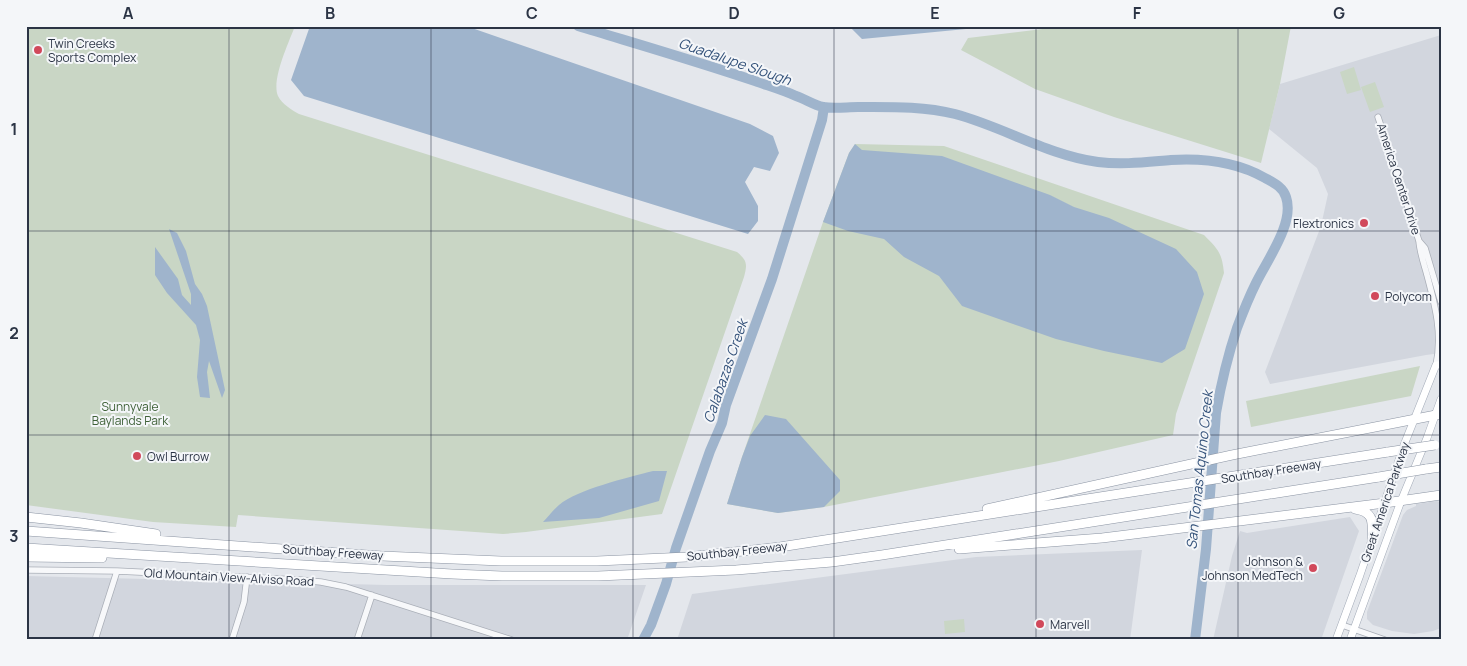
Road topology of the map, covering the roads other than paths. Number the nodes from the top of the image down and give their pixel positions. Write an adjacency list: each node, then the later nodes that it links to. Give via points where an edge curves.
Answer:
1 (1378, 116): 2 (street, America Center Drive)
2 (1419, 241): 3 (street, America Center Drive, via 1425,248); 4 (street, America Center Drive)
3 (1441, 302)
4 (1439, 316): 5 (street, America Center Drive)
5 (1439, 365): 8 (main road, Great America Parkway)
6 (1441, 399): 7 (main road, Great America Parkway)
7 (1438, 414): 8 (highway); 12 (main road, Great America Parkway)
8 (1414, 421): 13 (main road, Great America Parkway); 16 (highway, via 1232,455)
9 (1438, 444): 16 (highway, Southbay Freeway, bridge)
10 (1441, 467): 21 (highway, Southbay Freeway, bridge)
11 (1441, 495): 12 (highway)
12 (1401, 501): 13 (highway); 29 (main road, Great America Parkway)
13 (1385, 503): 14 (highway); 18 (main road, Great America Parkway)
14 (1345, 508): 18 (highway, via 1358,509 1370,515); 21 (highway, via 1102,538)
15 (26, 517): 19 (highway)
16 (926, 524): 19 (highway, Southbay Freeway, via 780,547 687,557 597,561 450,560)
17 (26, 531): 19 (highway, Southbay Freeway)
18 (1372, 541): 28 (main road, Great America Parkway)
19 (223, 544)
20 (26, 548): 23 (highway, Southbay Freeway)
21 (882, 556): 23 (highway, Southbay Freeway, via 736,570 562,576 452,574)
22 (26, 557): 23 (highway)
23 (168, 557)
24 (26, 570): 25 (street, Old Mountain View-Alviso Road)
25 (117, 571): 26 (street, Old Mountain View-Alviso Road); 31 (street)
26 (247, 577): 27 (street, Old Mountain View-Alviso Road, via 321,582); 32 (street, via 244,602)
27 (372, 595): 30 (street, Old Mountain View-Alviso Road); 33 (street)
28 (1342, 625): 29 (street); 35 (main road, Great America Parkway)
29 (1354, 629): 36 (main road, Great America Parkway); 37 (street)
30 (499, 638): 34 (street, Old Mountain View-Alviso Road)
31 (95, 640)
32 (232, 640)
33 (357, 640)
34 (512, 640)
35 (1336, 640)
36 (1350, 640)
37 (1385, 640)

